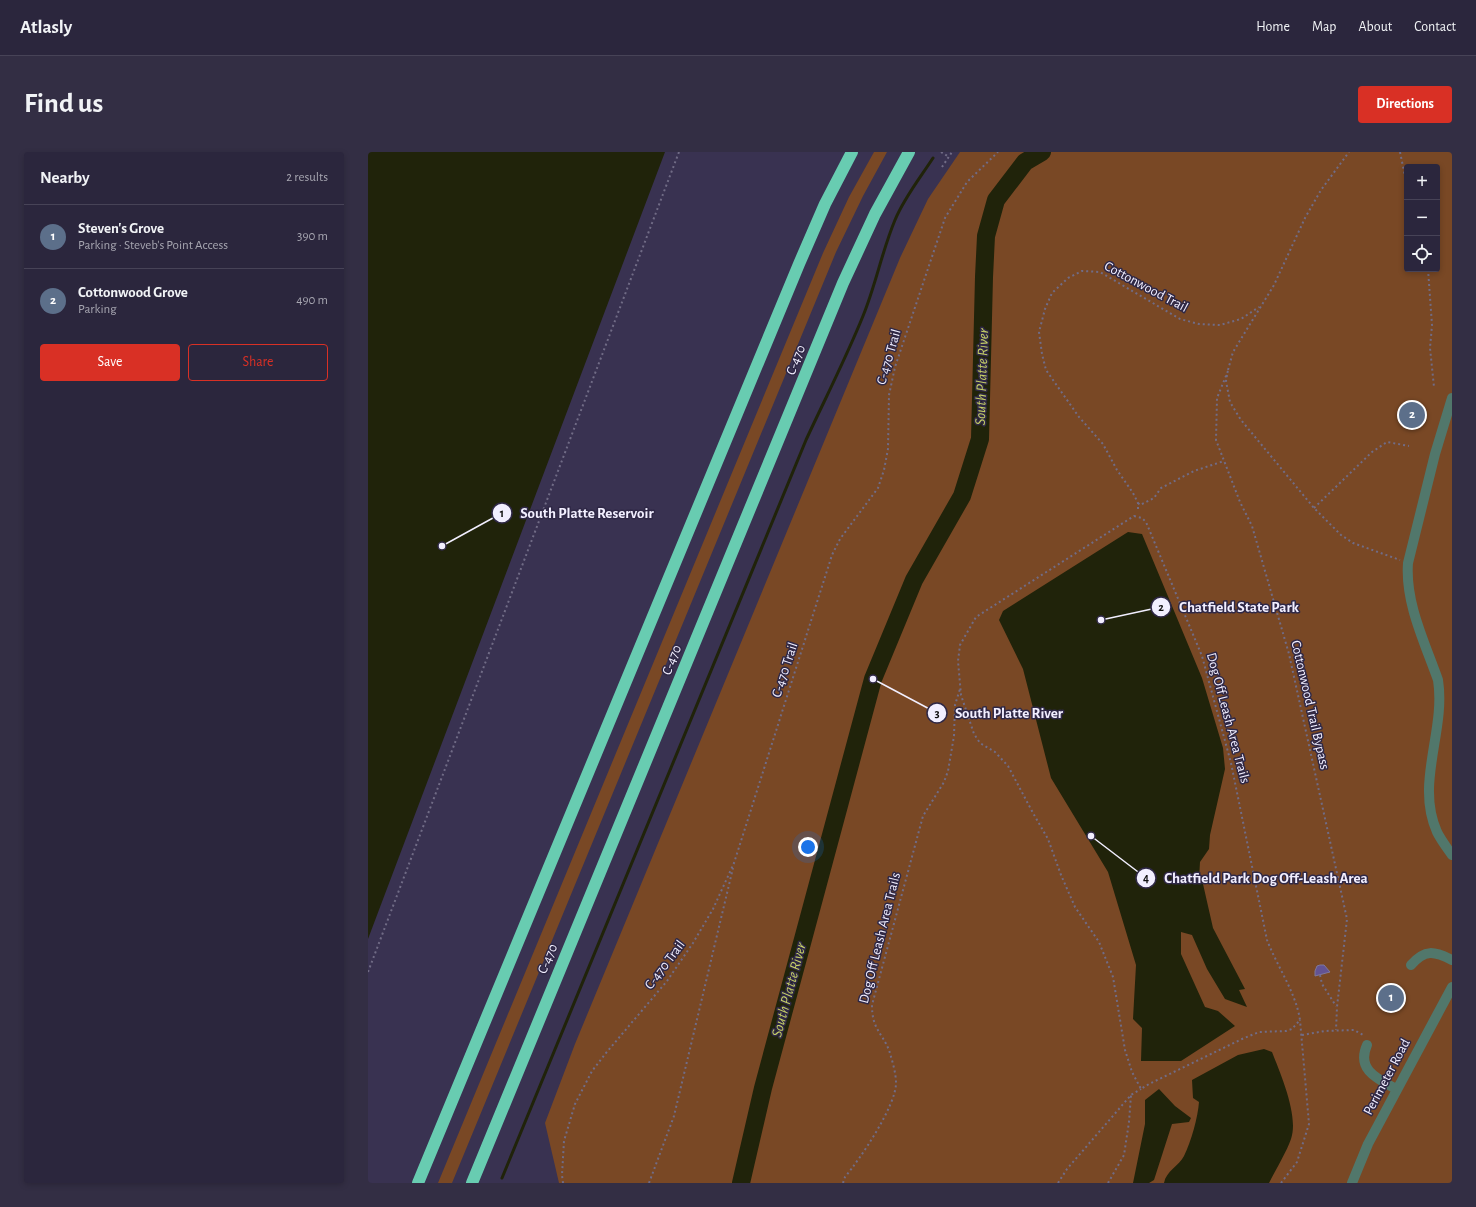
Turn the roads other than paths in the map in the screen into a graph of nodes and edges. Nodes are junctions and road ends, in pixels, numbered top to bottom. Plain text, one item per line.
1 (852, 152) edge
2 (909, 152) edge
3 (1452, 398) edge
4 (1452, 855) edge
5 (1452, 960) edge
6 (1411, 965) dead end
7 (1452, 986) edge
8 (1368, 1042) road end
9 (1396, 1089) junction
10 (418, 1183) edge
11 (472, 1183) edge
12 (1352, 1183) edge

1 - 10 highway
2 - 11 highway, C-470
3 - 4 street
5 - 6 street
7 - 9 street, Perimeter Road
8 - 9 street
9 - 12 street, Perimeter Road

